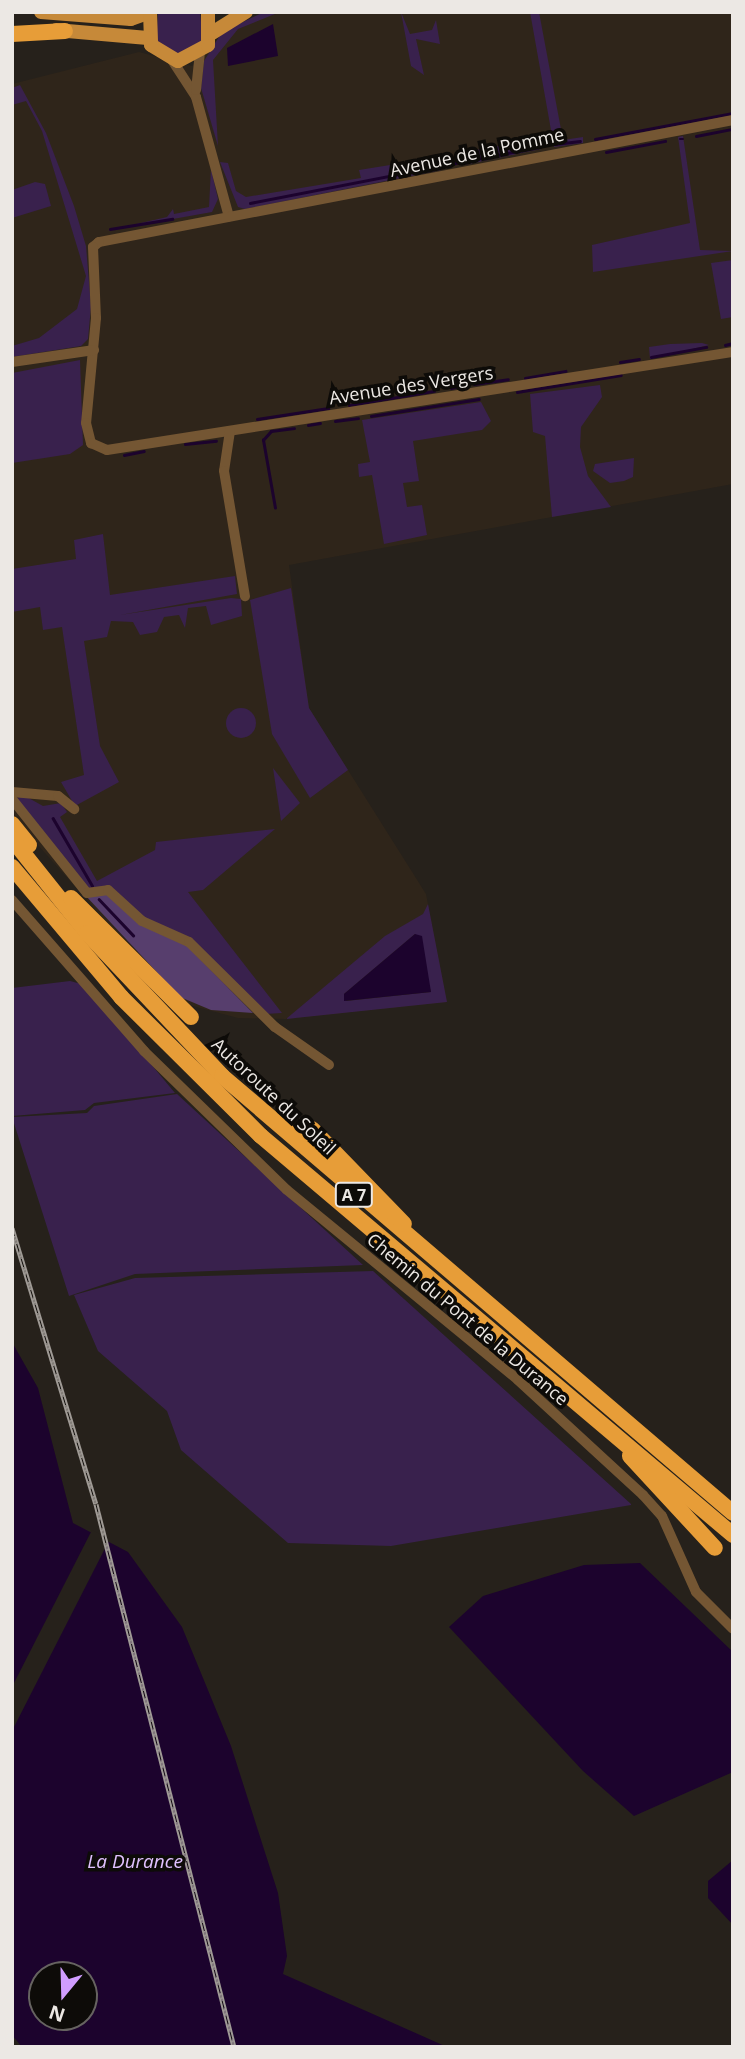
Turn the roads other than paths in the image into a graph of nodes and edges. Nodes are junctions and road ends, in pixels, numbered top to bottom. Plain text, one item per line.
1 (41, 12) edge
2 (150, 12) edge
3 (208, 12) edge
4 (246, 12) edge
5 (12, 28) edge
6 (65, 31) junction
7 (212, 33) junction
8 (12, 34) edge
9 (148, 38) junction
10 (200, 54) junction
11 (172, 60) junction
12 (196, 97) junction
13 (733, 120) edge
14 (229, 217) junction
15 (94, 350) junction
16 (733, 352) edge
17 (12, 362) edge
18 (230, 431) junction
19 (245, 596) dead end
20 (12, 792) edge
21 (12, 799) edge
22 (74, 809) dead end
23 (12, 824) edge
24 (12, 839) edge
25 (12, 867) edge
26 (12, 900) edge
27 (191, 1017) dead end
28 (329, 1065) dead end
29 (312, 1129) dead end
30 (482, 1302) junction
31 (601, 1422) junction
32 (733, 1513) edge
33 (733, 1535) edge
34 (715, 1548) dead end
35 (733, 1629) edge

1 - 2 main road
2 - 9 main road
3 - 7 main road
4 - 7 main road
5 - 6 main road
6 - 8 highway
6 - 9 main road
7 - 10 main road
9 - 11 main road
10 - 11 main road
10 - 12 street
11 - 12 street
12 - 14 street
13 - 14 street, Avenue de la Pomme
14 - 15 street, Avenue de la Pomme
15 - 17 street
15 - 18 street, Avenue des Vergers
16 - 18 street, Avenue des Vergers
18 - 19 street
20 - 22 street
21 - 28 street
23 - 27 highway
24 - 30 highway, Autoroute du Soleil / A 7
25 - 31 highway, Autoroute du Soleil / A 7
26 - 35 street, Chemin du Pont de la Durance
29 - 30 highway
30 - 32 highway, Autoroute du Soleil / A 7
31 - 33 highway, Autoroute du Soleil / A 7
31 - 34 highway

